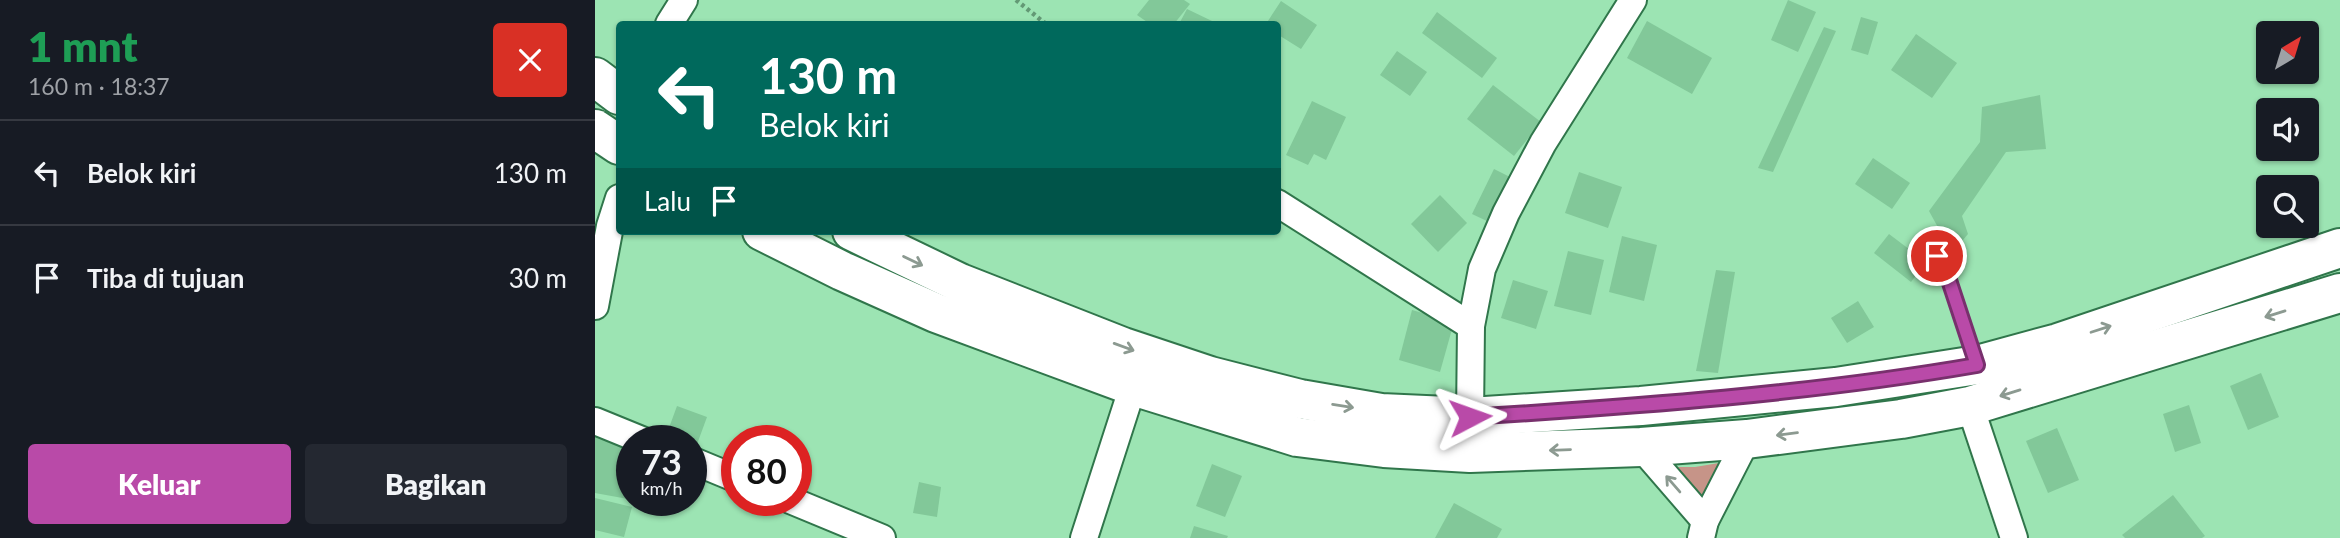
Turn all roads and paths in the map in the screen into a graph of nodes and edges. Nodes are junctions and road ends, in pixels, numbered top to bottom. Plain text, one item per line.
1 (684, 0) edge
2 (1016, 0) edge
3 (1633, 0) edge
4 (671, 21) edge
5 (1042, 21) edge
6 (595, 77) edge
7 (616, 92) edge
8 (595, 128) edge
9 (616, 143) edge
10 (1281, 206) edge
11 (616, 207) edge
12 (770, 235) edge
13 (860, 235) edge
14 (1928, 236) dead end
15 (2340, 248) edge
16 (2340, 293) edge
17 (595, 306) edge
18 (1471, 326) junction
19 (2063, 359) junction
20 (1977, 365) junction
21 (1133, 386) junction
22 (1970, 406) junction
23 (1470, 417) junction
24 (595, 421) edge
25 (616, 430) edge
26 (1747, 439) junction
27 (1641, 447) junction
28 (812, 509) edge
29 (1703, 529) edge
30 (882, 538) edge
31 (1084, 538) edge
32 (2014, 538) edge

1 - 4 street
2 - 5 path
3 - 18 street
6 - 7 highway
8 - 9 highway
10 - 18 street
11 - 17 street
12 - 21 highway
13 -> 23 highway
14 - 20 lane
19 -> 15 highway
16 -> 19 highway
18 - 23 street
19 - 20 highway
19 -> 22 highway
20 - 23 highway
27 -> 21 highway
21 - 31 street
22 -> 26 highway
22 - 32 street
24 - 25 street
26 - 27 highway
26 - 29 street
29 -> 27 street
28 - 30 street

